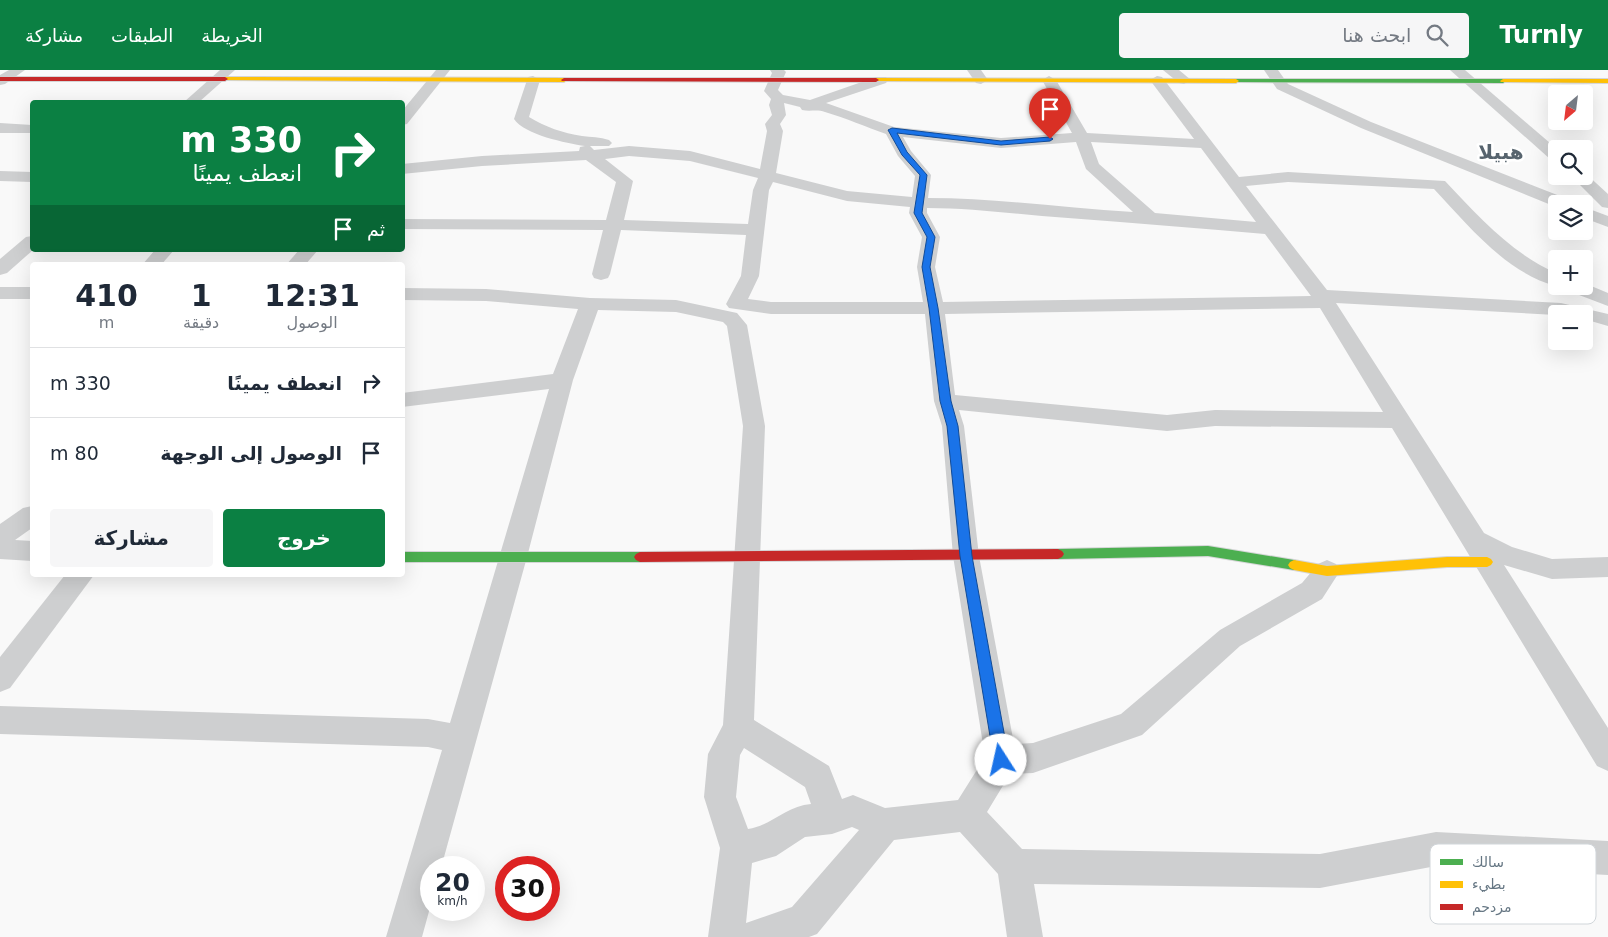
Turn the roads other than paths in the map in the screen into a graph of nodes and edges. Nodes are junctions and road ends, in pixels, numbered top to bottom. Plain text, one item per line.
1 (18, 70) edge
2 (1458, 70) edge
3 (223, 75) edge
4 (440, 75) edge
5 (664, 75) edge
6 (776, 75) edge
7 (977, 75) edge
8 (1163, 75) edge
9 (1276, 75) edge
10 (1, 80) edge
11 (534, 80) junction
12 (881, 80) junction
13 (1049, 80) junction
14 (1184, 80) joint
15 (1472, 81) junction
16 (1608, 81) edge
17 (193, 100) edge
18 (812, 105) junction
19 (778, 107) junction
20 (405, 118) edge
21 (0, 128) edge
22 (30, 129) edge
23 (1377, 129) junction
24 (892, 130) junction
25 (1082, 137) junction
26 (1206, 144) junction
27 (585, 149) junction
28 (1548, 149) edge
29 (405, 170) edge
30 (0, 176) edge
31 (767, 176) junction
32 (30, 177) edge
33 (1234, 182) junction
34 (1439, 184) junction
35 (1589, 185) edge
36 (1548, 198) edge
37 (919, 203) junction
38 (1608, 203) edge
39 (1593, 216) edge
40 (1150, 218) junction
41 (1608, 222) edge
42 (405, 224) edge
43 (615, 225) junction
44 (756, 230) junction
45 (1270, 230) junction
46 (30, 243) edge
47 (163, 252) edge
48 (307, 252) edge
49 (154, 262) edge
50 (299, 262) edge
51 (0, 269) edge
52 (601, 274) dead end
53 (1548, 276) edge
54 (0, 293) edge
55 (30, 293) edge
56 (405, 294) edge
57 (1593, 294) edge
58 (1323, 299) junction
59 (1608, 300) edge
60 (590, 304) junction
61 (934, 308) junction
62 (1548, 308) edge
63 (1608, 309) edge
64 (1593, 313) edge
65 (1593, 315) edge
66 (1608, 320) edge
67 (562, 380) junction
68 (405, 400) edge
69 (946, 401) junction
70 (1399, 420) junction
71 (30, 516) edge
72 (0, 537) edge
73 (1474, 540) junction
74 (0, 549) edge
75 (30, 551) edge
76 (966, 556) junction
77 (405, 557) edge
78 (514, 557) junction
79 (748, 557) junction
80 (1487, 562) junction
81 (1608, 567) edge
82 (1327, 571) junction
83 (79, 577) edge
84 (0, 679) edge
85 (0, 720) edge
86 (738, 727) junction
87 (461, 740) junction
88 (1608, 756) edge
89 (1001, 760) junction
90 (967, 815) junction
91 (832, 818) junction
92 (885, 825) junction
93 (737, 848) junction
94 (1430, 850) edge
95 (1014, 866) junction
96 (804, 929) edge
97 (404, 937) edge
98 (726, 937) edge
99 (756, 937) edge
100 (1026, 937) edge

1 - 10 street
2 - 15 street
3 - 4 main road
3 - 10 main road
3 - 17 street
4 - 11 main road
4 - 20 street
5 - 6 main road
5 - 11 main road
6 - 12 main road
6 - 19 street
7 - 12 main road
7 - 13 main road
8 - 13 main road
8 - 14 street
8 - 26 street
9 - 14 main road
9 - 15 main road
9 - 23 street
11 - 27 street
12 - 18 street
13 - 25 street
15 - 16 main road
15 - 28 street
18 - 19 street
18 - 24 street
19 - 31 street
21 - 22 street
23 - 34 street
23 - 36 street
24 - 25 street
24 - 37 street
25 - 26 street
25 - 40 street
26 - 33 street
27 - 29 street
27 - 31 street
27 - 43 street
30 - 32 street
31 - 37 street
31 - 44 street
33 - 34 street
33 - 45 street
34 - 53 street
35 - 38 street
37 - 40 street
37 - 61 street
39 - 41 street
40 - 45 street
42 - 43 street
43 - 44 street
43 - 52 street
44 - 61 street
45 - 58 street
46 - 51 street
47 - 49 street
48 - 50 street
54 - 55 street
56 - 60 street
57 - 59 street
58 - 61 street
58 - 62 street
58 - 70 street
60 - 67 street
60 - 79 street
61 - 69 street
63 - 64 street
65 - 66 street
67 - 68 street
67 - 78 street
69 - 70 street
69 - 76 street
70 - 73 street
71 - 72 street
73 - 80 street
73 - 81 street
74 - 75 street
76 - 79 main road
76 - 82 main road
76 - 89 street
77 - 78 main road
78 - 79 main road
78 - 87 street
79 - 86 street
80 - 82 main road
80 - 88 street
82 - 89 street
83 - 84 street
85 - 87 street
86 - 91 street
86 - 93 street
87 - 97 street
89 - 90 street
90 - 92 street
90 - 95 street
91 - 92 street
91 - 93 street
92 - 96 street
93 - 98 street
94 - 95 street
95 - 100 street
96 - 99 street

